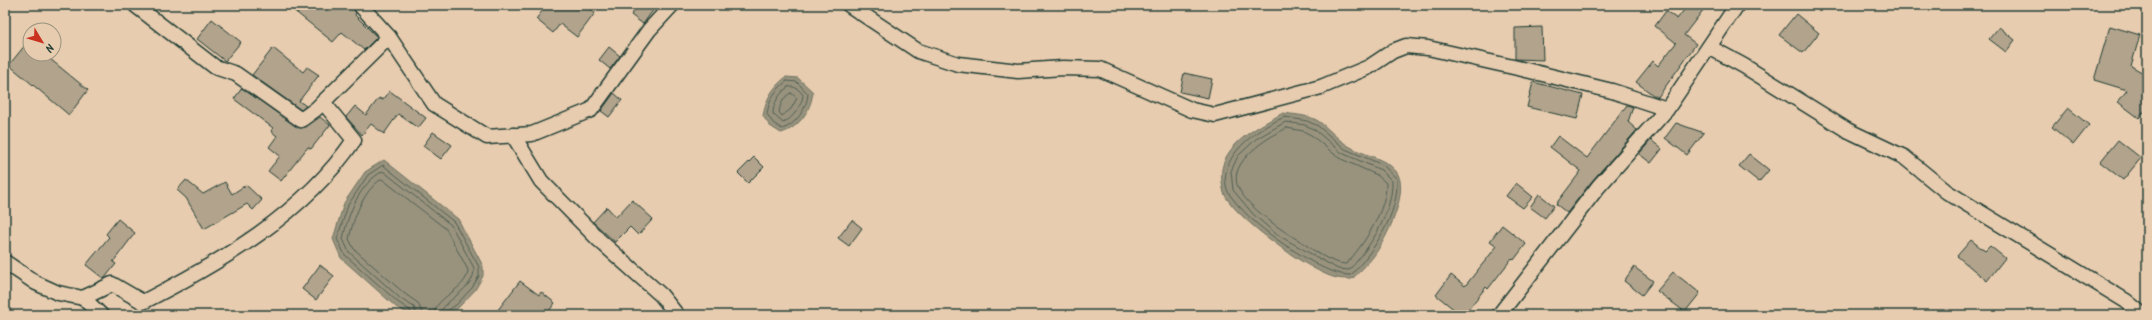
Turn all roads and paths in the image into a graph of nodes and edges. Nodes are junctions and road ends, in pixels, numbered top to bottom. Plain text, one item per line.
1 (135, 5) edge
2 (360, 5) edge
3 (849, 5) edge
4 (1737, 5) edge
5 (664, 7) edge
6 (389, 37) junction
7 (1709, 47) junction
8 (323, 102) junction
9 (1667, 109) junction
10 (513, 135) junction
11 (5, 262) edge
12 (83, 298) junction
13 (101, 315) edge
14 (677, 315) edge
15 (1499, 315) edge
16 (2143, 315) edge

1 - 8 street
2 - 6 street
3 - 9 street
4 - 7 street
5 - 10 street
6 - 8 street
6 - 10 street
7 - 9 street
7 - 16 street
8 - 12 street
9 - 15 street
10 - 14 street
11 - 12 street
12 - 13 street

